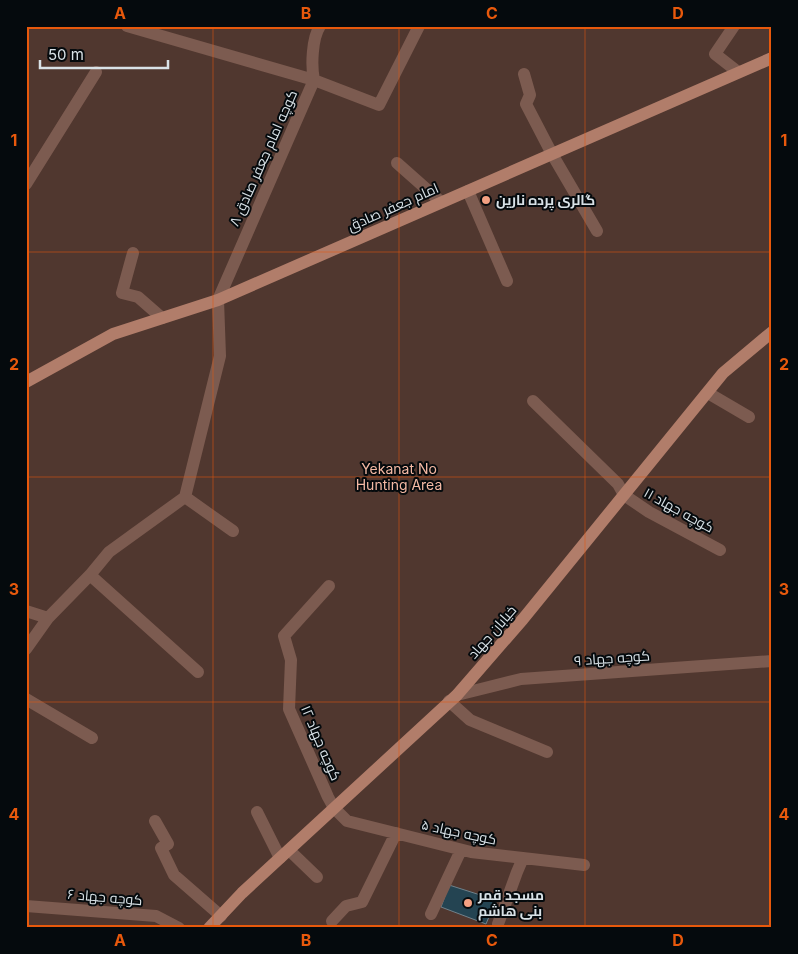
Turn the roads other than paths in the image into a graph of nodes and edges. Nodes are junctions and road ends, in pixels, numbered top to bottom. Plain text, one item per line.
1 (127, 26) edge
2 (320, 26) edge
3 (419, 26) edge
4 (734, 26) edge
5 (772, 58) edge
6 (96, 72) dead end
7 (738, 72) junction
8 (524, 74) dead end
9 (314, 80) junction
10 (552, 154) junction
11 (397, 163) dead end
12 (26, 184) edge
13 (468, 191) junction
14 (441, 202) junction
15 (597, 231) dead end
16 (133, 253) dead end
17 (507, 281) dead end
18 (218, 300) junction
19 (162, 318) junction
20 (772, 332) edge
21 (26, 382) edge
22 (708, 393) junction
23 (533, 401) dead end
24 (749, 417) dead end
25 (624, 495) junction
26 (185, 497) junction
27 (233, 531) dead end
28 (720, 550) dead end
29 (90, 575) junction
30 (329, 586) dead end
31 (26, 611) edge
32 (48, 618) junction
33 (26, 649) edge
34 (772, 661) edge
35 (198, 672) dead end
36 (453, 698) junction
37 (26, 699) edge
38 (92, 738) dead end
39 (547, 752) dead end
40 (334, 808) junction
41 (257, 812) dead end
42 (155, 821) dead end
43 (396, 833) junction
44 (461, 850) junction
45 (284, 854) junction
46 (523, 858) junction
47 (584, 865) dead end
48 (317, 877) dead end
49 (26, 906) edge
50 (431, 914) dead end
51 (221, 916) junction
52 (332, 921) dead end
53 (498, 924) dead end
54 (180, 928) edge
55 (210, 928) edge

1 - 9 street
2 - 9 street, کوچه امام جعفر صادق ۸
3 - 9 street
4 - 7 street
5 - 7 main road, امام جعفر صادق
6 - 12 street
7 - 10 main road, امام جعفر صادق
8 - 10 street
9 - 18 street, کوچه امام جعفر صادق ۸
10 - 13 main road, امام جعفر صادق
10 - 15 street
11 - 14 street
13 - 14 main road, امام جعفر صادق
13 - 17 street
14 - 18 main road, امام جعفر صادق
16 - 19 street
18 - 19 main road, امام جعفر صادق
18 - 26 street
19 - 21 main road, امام جعفر صادق
20 - 22 main road, خیابان جهاد
22 - 24 street
22 - 25 main road, خیابان جهاد
23 - 25 street, کوچه جهاد ۱۱
25 - 28 street, کوچه جهاد ۱۱
25 - 36 main road, خیابان جهاد
26 - 27 street
26 - 29 street
29 - 32 street
29 - 35 street
30 - 40 street, کوچه جهاد ۱۲
31 - 32 street
32 - 33 street
34 - 36 street, کوچه جهاد ۹
36 - 39 street
36 - 40 main road, خیابان جهاد
37 - 38 street
40 - 43 street, کوچه جهاد ۵
40 - 45 main road, خیابان جهاد
41 - 45 street
42 - 51 street
43 - 44 street, کوچه جهاد ۵
43 - 52 street
44 - 46 street, کوچه جهاد ۵
44 - 50 street
45 - 48 street
45 - 51 main road, خیابان جهاد
46 - 47 street, کوچه جهاد ۵
46 - 53 street
49 - 54 street, کوچه جهاد ۶
51 - 55 main road, خیابان جهاد

